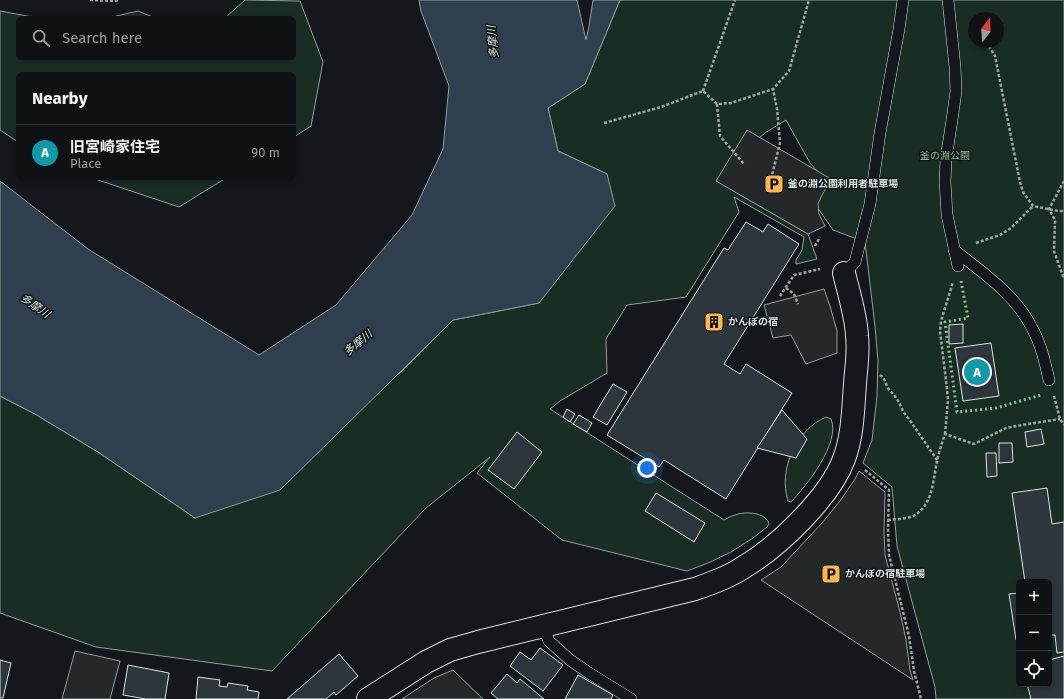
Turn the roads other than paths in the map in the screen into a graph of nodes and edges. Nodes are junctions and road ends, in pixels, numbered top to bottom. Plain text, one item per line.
1 (903, 0) edge
2 (948, 0) edge
3 (954, 250) junction
4 (958, 266) road end
5 (844, 273) joint
6 (1049, 380) road end
7 (543, 627) junction
8 (368, 699) edge
9 (631, 699) edge

1 - 5 lane
2 - 3 lane
3 - 4 lane
3 - 6 lane
5 - 7 street
7 - 8 street
7 - 9 lane

